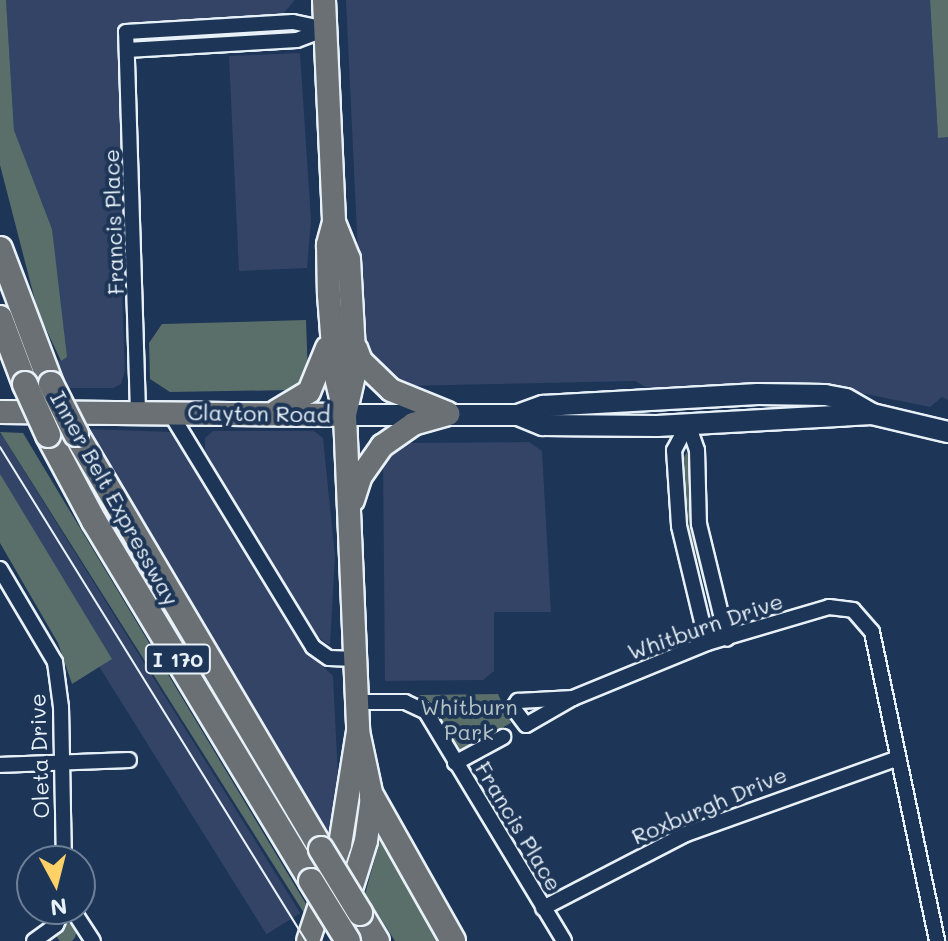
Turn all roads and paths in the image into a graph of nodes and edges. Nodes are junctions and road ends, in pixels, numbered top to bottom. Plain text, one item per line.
1 (324, 0) edge
2 (326, 29) junction
3 (127, 50) junction
4 (334, 222) junction
5 (0, 249) edge
6 (0, 318) edge
7 (332, 332) junction
8 (353, 341) junction
9 (0, 349) edge
10 (25, 384) junction
11 (138, 411) junction
12 (169, 411) junction
13 (0, 412) edge
14 (273, 413) junction
15 (449, 414) junction
16 (872, 414) junction
17 (345, 415) junction
18 (518, 415) junction
19 (688, 424) junction
20 (948, 432) edge
21 (349, 512) junction
22 (0, 569) edge
23 (7, 592) edge
24 (727, 639) junction
25 (707, 643) junction
26 (356, 659) junction
27 (573, 698) junction
28 (358, 702) junction
29 (358, 731) junction
30 (503, 737) dead end
31 (898, 758) junction
32 (129, 760) dead end
33 (455, 763) junction
34 (62, 764) junction
35 (0, 765) edge
36 (372, 797) junction
37 (64, 845) edge
38 (543, 908) junction
39 (56, 925) edge
40 (34, 941) edge
41 (308, 941) edge
42 (335, 941) edge
43 (348, 941) edge
44 (377, 941) edge
45 (453, 941) edge
46 (564, 941) edge
47 (937, 941) edge

1 - 2 main road
2 - 3 street
2 - 3 street, Francis Place
2 - 4 main road
3 - 11 street, Francis Place
4 - 7 main road
4 - 8 main road
5 - 44 highway, Inner Belt Expressway / I 170, bridge
6 - 10 highway, Inner Belt Expressway / I 170
7 - 14 main road
7 - 17 main road
8 - 15 main road
8 - 17 main road
9 - 10 highway
10 - 43 highway, Inner Belt Expressway / I 170, bridge
11 - 12 main road, Clayton Road
11 - 13 main road, Clayton Road
12 - 14 main road, Clayton Road
12 - 26 street
14 - 17 main road, Clayton Road
15 - 17 main road, Clayton Road
15 - 18 main road, Clayton Road
15 - 21 main road
16 - 18 main road, Clayton Road
16 - 19 main road, Clayton Road
16 - 20 main road, Clayton Road
17 - 21 main road
18 - 19 main road, Clayton Road
19 - 24 street
19 - 25 street
21 - 26 main road
22 - 23 street, Oleta Drive
23 - 34 street, Oleta Drive
24 - 25 street, Whitburn Drive
24 - 31 street, Whitburn Drive
25 - 27 street, Whitburn Drive
26 - 28 main road
27 - 27 street, Whitburn Drive
28 - 29 main road
28 - 33 street, Francis Place
29 - 36 main road
29 - 41 main road
30 - 33 street
31 - 38 street, Roxburgh Drive
31 - 47 street
32 - 34 street
33 - 38 street, Francis Place
34 - 35 street
34 - 37 street, Oleta Drive
36 - 42 main road
36 - 45 highway
38 - 46 street, Francis Place
39 - 40 street

